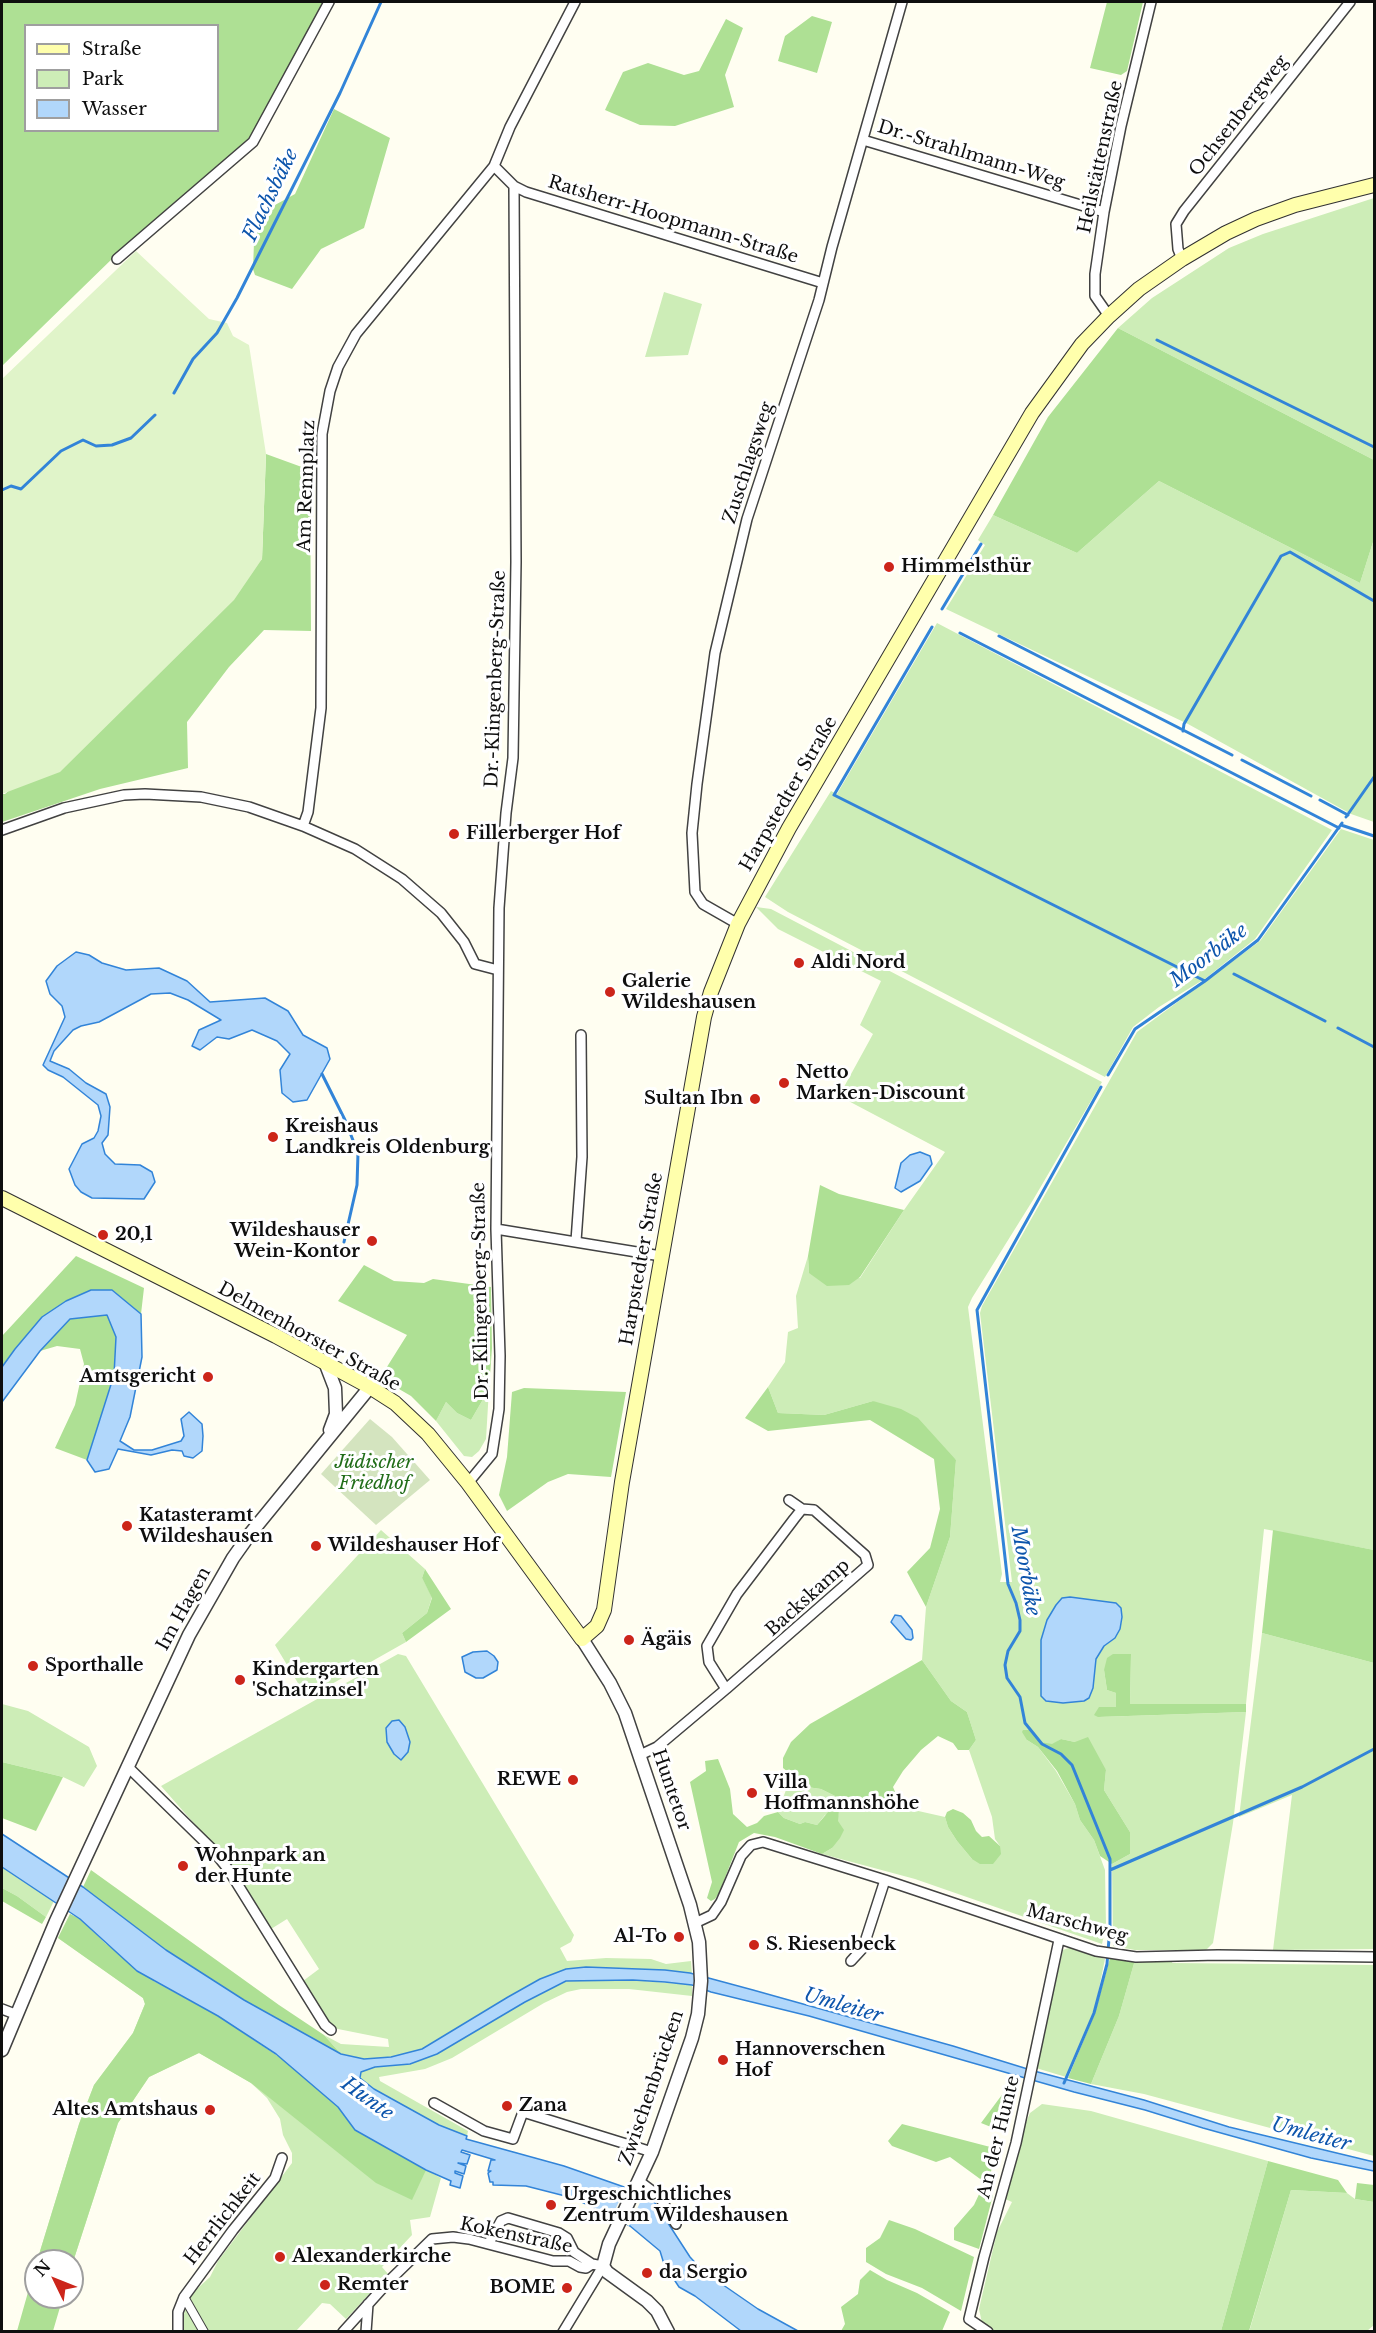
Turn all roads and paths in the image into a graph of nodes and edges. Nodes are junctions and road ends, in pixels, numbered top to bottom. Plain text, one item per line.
1 (329, 2) edge
2 (575, 2) edge
3 (902, 2) edge
4 (1151, 2) edge
5 (1350, 2) edge
6 (863, 140) junction
7 (494, 166) junction
8 (1374, 185) edge
9 (514, 186) junction
10 (1104, 212) junction
11 (117, 259) dead end
12 (1182, 259) junction
13 (823, 283) junction
14 (1109, 316) junction
15 (303, 826) junction
16 (2, 830) edge
17 (738, 924) junction
18 (498, 970) junction
19 (581, 1035) dead end
20 (2, 1198) edge
21 (496, 1229) junction
22 (576, 1241) junction
23 (661, 1256) junction
24 (325, 1362) junction
25 (370, 1387) junction
26 (324, 1442) junction
27 (468, 1483) junction
28 (789, 1500) dead end
29 (802, 1509) junction
30 (582, 1639) junction
31 (726, 1689) junction
32 (640, 1755) junction
33 (127, 1766) junction
34 (885, 1880) junction
35 (695, 1923) junction
36 (1059, 1940) junction
37 (1374, 1957) edge
38 (851, 1961) dead end
39 (701, 1963) joint
40 (2, 2009) edge
41 (15, 2014) junction
42 (331, 2030) dead end
43 (2, 2050) edge
44 (434, 2103) dead end
45 (652, 2152) junction
46 (282, 2158) dead end
47 (637, 2186) junction
48 (676, 2224) dead end
49 (489, 2243) junction
50 (597, 2265) junction
51 (184, 2297) junction
52 (368, 2304) junction
53 (178, 2331) edge
54 (204, 2331) edge
55 (343, 2331) edge
56 (366, 2331) edge
57 (562, 2331) edge
58 (668, 2331) edge
59 (988, 2331) edge

1 - 11 street
2 - 7 street
3 - 6 street, Zuschlagsweg
4 - 10 street, Heilstättenstraße
5 - 12 street, Ochsenbergweg
6 - 10 street, Dr.-Strahlmann-Weg
6 - 13 street, Zuschlagsweg
7 - 9 street
7 - 15 street, Am Rennplatz
8 - 12 main road, Harpstedter Straße
9 - 13 street, Ratsherr-Hoopmann-Straße
9 - 18 street, Dr.-Klingenberg-Straße
10 - 14 street, Heilstättenstraße
12 - 14 main road, Harpstedter Straße
13 - 17 street, Zuschlagsweg
14 - 17 main road, Harpstedter Straße
15 - 16 street
15 - 18 street
17 - 23 main road, Harpstedter Straße
18 - 21 street, Dr.-Klingenberg-Straße
19 - 22 street
20 - 24 main road, Delmenhorster Straße
21 - 22 street
21 - 27 street, Dr.-Klingenberg-Straße
22 - 23 street
23 - 30 main road, Harpstedter Straße
24 - 25 main road, Delmenhorster Straße
24 - 26 street, Im Hagen
25 - 26 street, Im Hagen
25 - 27 main road, Delmenhorster Straße
26 - 33 street, Im Hagen
27 - 30 main road, Delmenhorster Straße
28 - 29 street, Backskamp
29 - 31 street
29 - 31 street, Backskamp
30 - 32 street, Huntetor
31 - 32 street, Backskamp
32 - 35 street, Huntetor
33 - 41 street, Im Hagen
33 - 42 street
34 - 35 street, Marschweg
34 - 36 street, Marschweg
34 - 38 street
35 - 39 street, Huntetor
36 - 37 street, Marschweg
36 - 59 street, An der Hunte
39 - 45 street, Zwischenbrücken
40 - 41 street
41 - 43 street, Im Hagen
44 - 45 street
45 - 47 street, Zwischenbrücken
46 - 51 street, Herrlichkeit
47 - 48 street
47 - 50 street, Zwischenbrücken
49 - 50 street, Kokenstraße
49 - 50 street
49 - 52 street, Kokenstraße
50 - 57 street
50 - 58 street
51 - 53 street, Herrlichkeit
51 - 54 street
52 - 55 street
52 - 56 street

